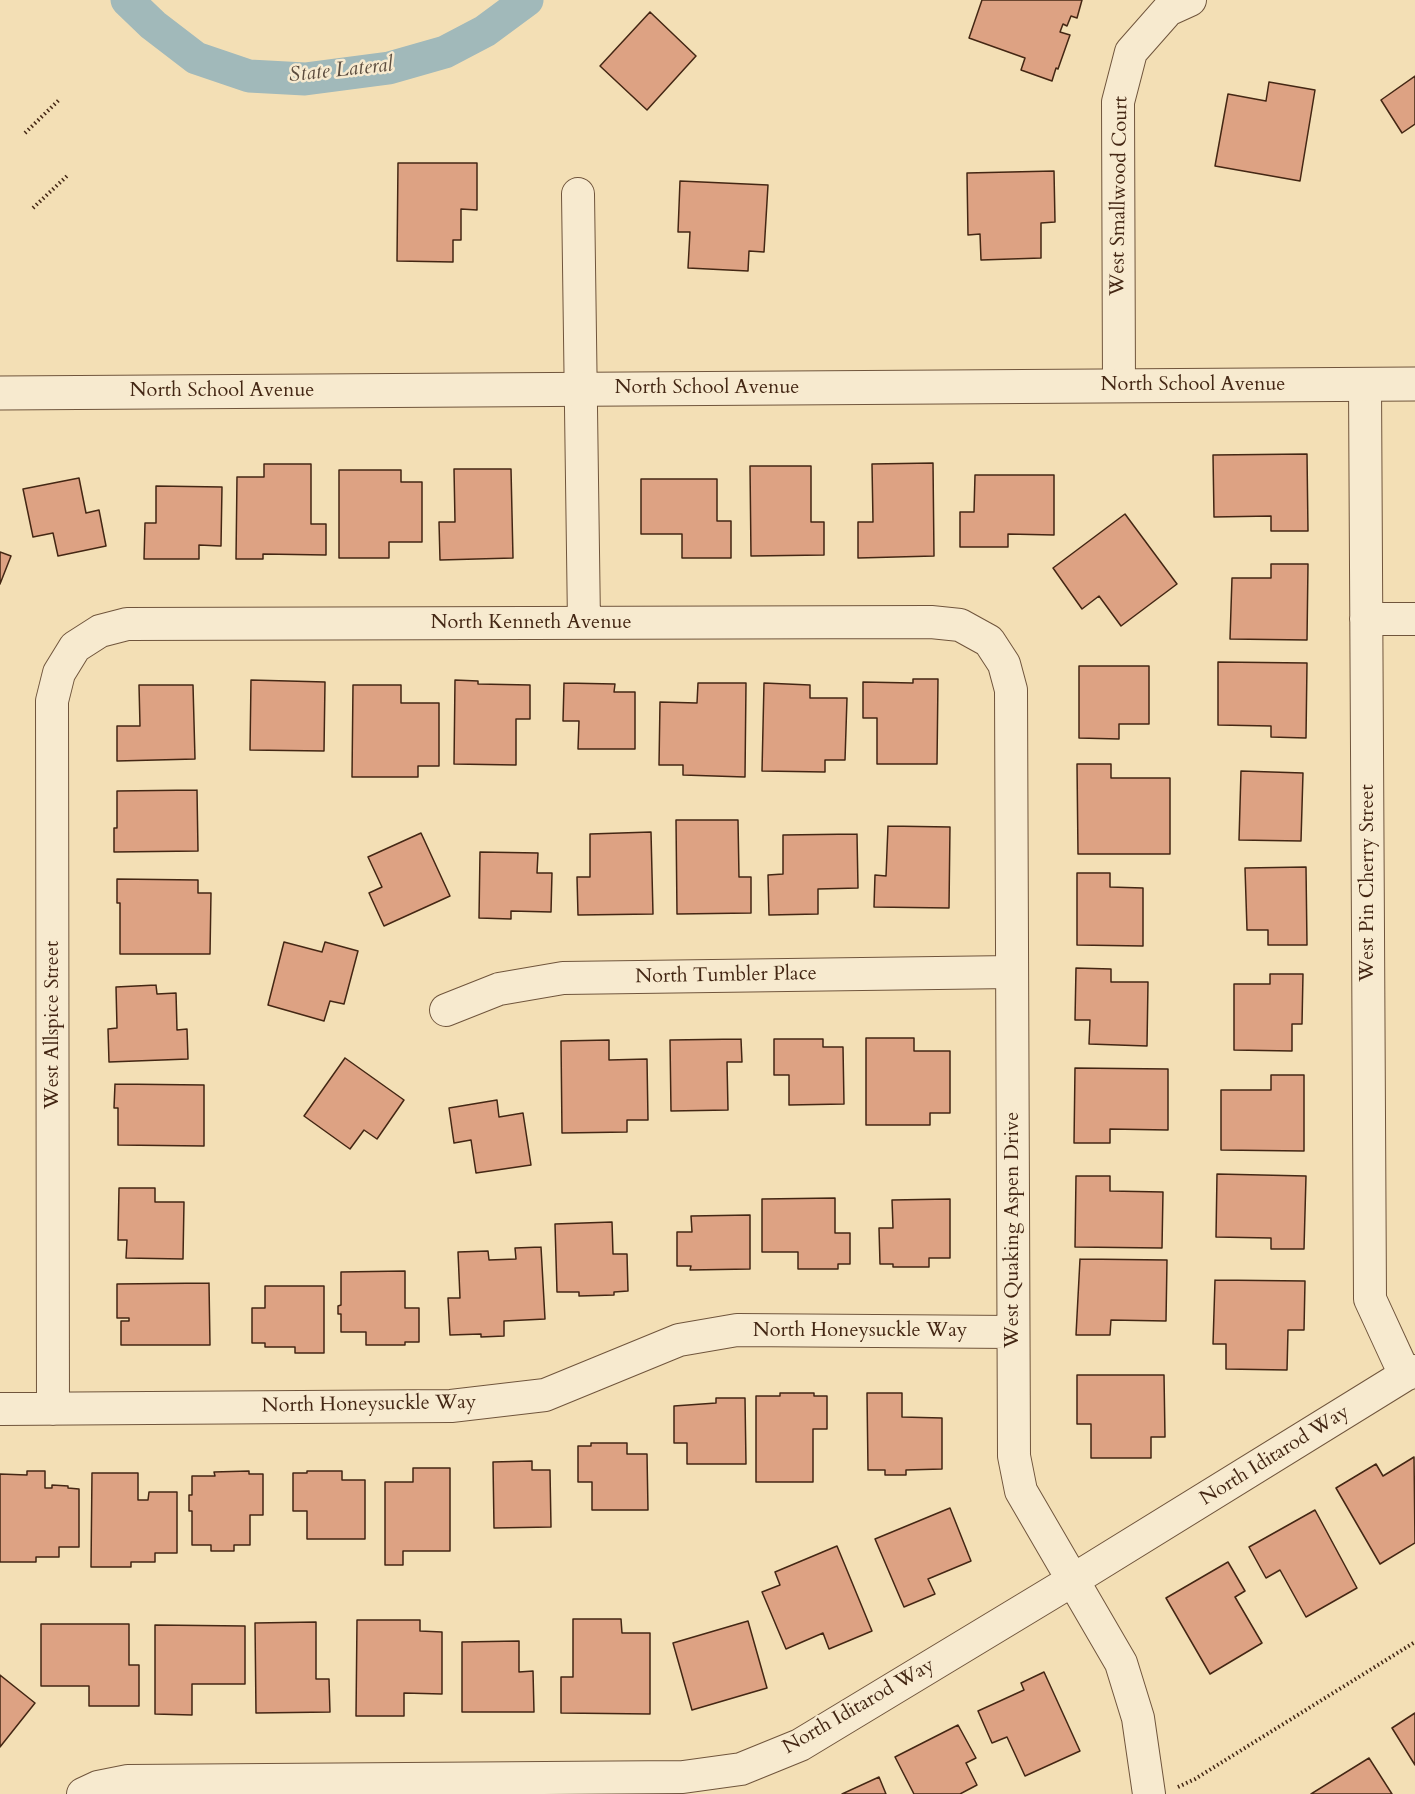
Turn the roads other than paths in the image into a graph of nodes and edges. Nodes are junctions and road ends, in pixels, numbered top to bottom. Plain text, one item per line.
1 (1190, 0) edge
2 (578, 194) dead end
3 (1365, 384) junction
4 (1415, 384) edge
5 (1119, 386) junction
6 (581, 389) junction
7 (0, 393) edge
8 (1366, 619) junction
9 (1415, 619) edge
10 (584, 623) junction
11 (989, 641) joint
12 (75, 646) joint
13 (1012, 972) junction
14 (446, 1010) dead end
15 (1013, 1332) junction
16 (1410, 1373) edge
17 (53, 1408) junction
18 (0, 1409) edge
19 (1073, 1580) junction
20 (1160, 1791) edge
21 (83, 1794) edge

1 - 5 street, West Smallwood Court
2 - 6 street
3 - 4 street, North School Avenue
3 - 5 street, North School Avenue
3 - 8 street, West Pin Cherry Street
5 - 6 street, North School Avenue
6 - 7 street, North School Avenue
6 - 10 street
8 - 9 street
8 - 16 street, West Pin Cherry Street
10 - 11 street, North Kenneth Avenue
10 - 12 street, North Kenneth Avenue
11 - 13 street, West Quaking Aspen Drive
12 - 17 street, West Allspice Street
13 - 14 street, North Tumbler Place
13 - 15 street, West Quaking Aspen Drive
15 - 17 street, North Honeysuckle Way
15 - 19 street, West Quaking Aspen Drive
16 - 19 street, North Iditarod Way
17 - 18 street, North Honeysuckle Way
19 - 20 street, West Quaking Aspen Drive
19 - 21 street, North Iditarod Way

